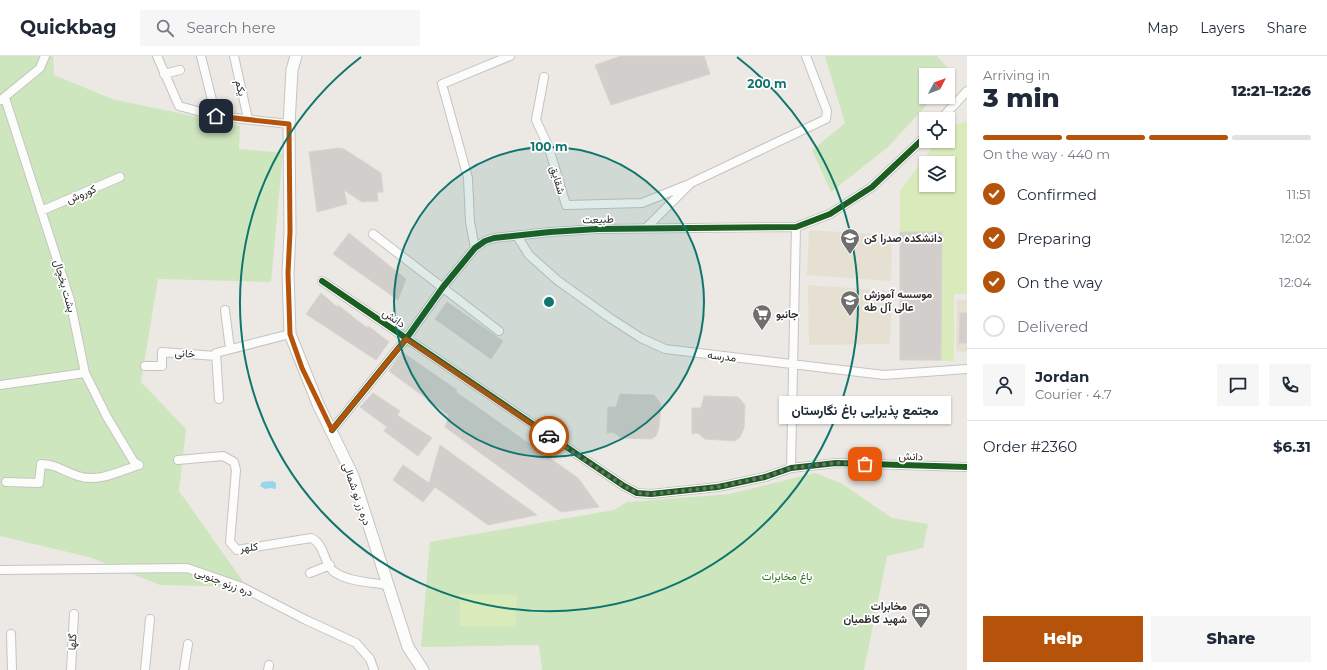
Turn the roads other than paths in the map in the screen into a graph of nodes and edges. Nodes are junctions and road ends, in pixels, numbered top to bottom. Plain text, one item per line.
1 (45, 56) edge
2 (157, 56) edge
3 (201, 56) edge
4 (234, 56) edge
5 (296, 56) edge
6 (510, 56) edge
7 (806, 56) edge
8 (493, 59) edge
9 (180, 70) dead end
10 (164, 74) junction
11 (544, 77) dead end
12 (967, 91) edge
13 (2, 99) edge
14 (948, 112) edge
15 (216, 116) junction
16 (248, 119) junction
17 (289, 124) junction
18 (919, 143) edge
19 (120, 177) dead end
20 (691, 183) junction
21 (41, 211) junction
22 (796, 227) junction
23 (646, 228) junction
24 (373, 234) dead end
25 (517, 236) junction
26 (475, 248) junction
27 (322, 281) dead end
28 (443, 287) junction
29 (225, 310) dead end
30 (499, 331) dead end
31 (290, 334) junction
32 (406, 339) junction
33 (230, 349) junction
34 (216, 356) junction
35 (793, 365) junction
36 (145, 366) dead end
37 (967, 370) edge
38 (85, 373) junction
39 (0, 386) edge
40 (219, 399) dead end
41 (332, 430) junction
42 (178, 460) dead end
43 (791, 468) junction
44 (967, 468) edge
45 (6, 482) dead end
46 (330, 565) junction
47 (0, 570) edge
48 (310, 573) dead end
49 (387, 585) junction
50 (74, 614) dead end
51 (150, 619) dead end
52 (11, 634) dead end
53 (188, 644) dead end
54 (12, 670) edge
55 (71, 670) edge
56 (145, 670) edge
57 (184, 670) edge
58 (374, 670) edge
59 (423, 670) edge

1 - 13 street
2 - 10 street
3 - 15 street
4 - 16 street, یکم
5 - 17 street, دره زر نو شمالی
6 - 8 street
7 - 20 street, شقایق
8 - 26 street
9 - 10 street
10 - 15 street
11 - 20 street, شقایق
12 - 14 street
13 - 21 street, پشت یخچال
15 - 16 street
16 - 17 street
17 - 31 street, دره زر نو شمالی
18 - 22 street, طبیعت
19 - 21 street, کوروش
20 - 23 street, شقایق
21 - 38 street, پشت یخچال
22 - 23 street, طبیعت
22 - 35 street
23 - 25 street, طبیعت
24 - 28 street
25 - 26 street, طبیعت
25 - 35 street, مدرسه
26 - 28 street, طبیعت
27 - 32 street, دانش
28 - 30 street
28 - 32 street, طبیعت
29 - 33 street
31 - 33 street
31 - 41 street, دره زر نو شمالی
32 - 41 street, طبیعت
32 - 43 street, دانش
33 - 34 street
34 - 36 street, خانی
34 - 40 street
35 - 37 street, مدرسه
35 - 43 street
38 - 39 street
38 - 45 street, پشت یخچال
41 - 49 street, دره زر نو شمالی
42 - 46 street, کلهر
43 - 44 street, دانش
46 - 48 street
46 - 49 street, کلهر
47 - 58 street, دره زرنو جنوبی
49 - 59 street, دره زر نو شمالی
50 - 55 street, گلها
51 - 56 street
52 - 54 street
53 - 57 street

